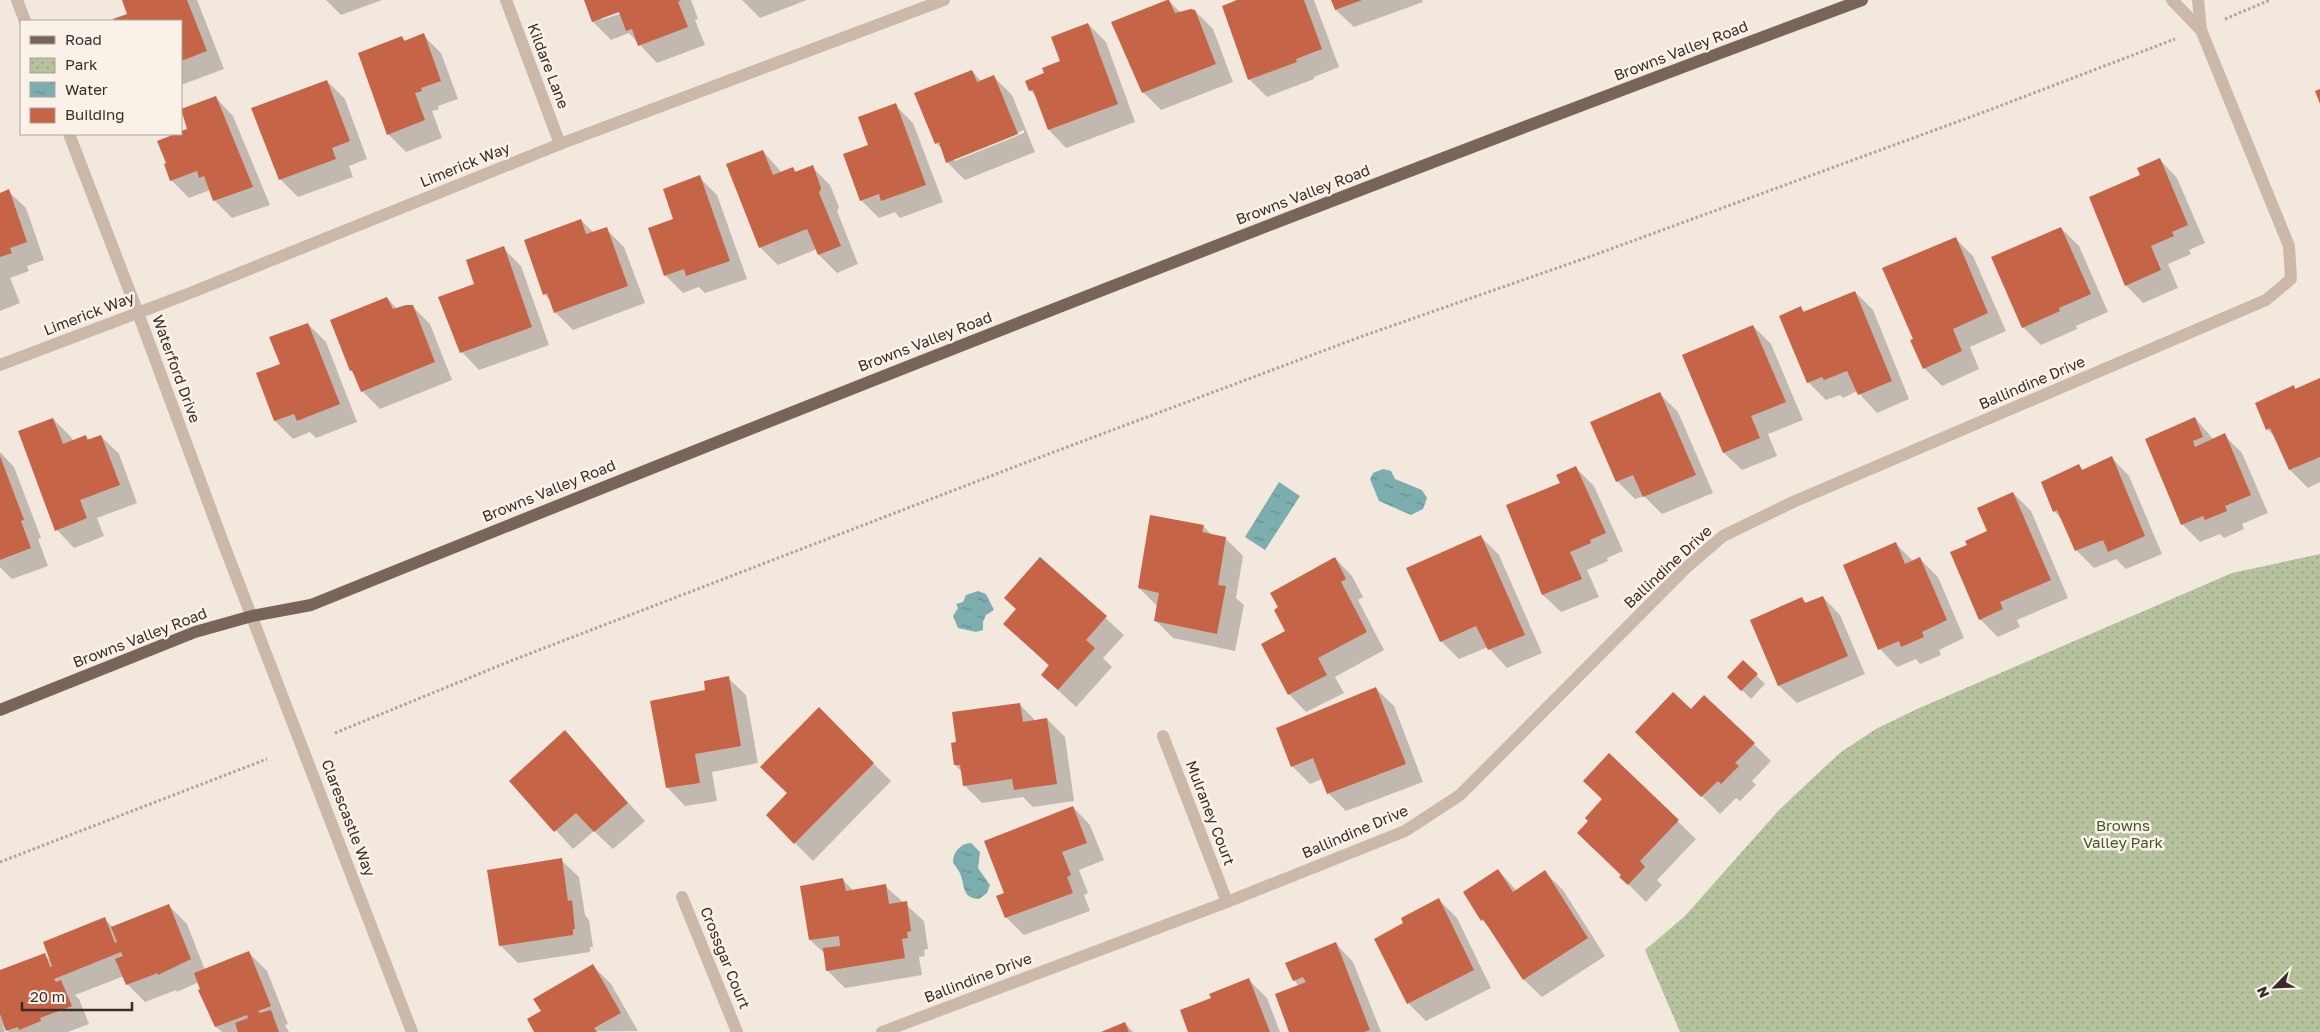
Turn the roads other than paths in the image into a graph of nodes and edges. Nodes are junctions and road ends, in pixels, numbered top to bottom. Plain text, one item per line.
1 (17, 0) edge
2 (506, 0) edge
3 (944, 0) edge
4 (1862, 0) edge
5 (2172, 0) edge
6 (2198, 0) edge
7 (25, 20) edge
8 (2201, 30) junction
9 (69, 135) edge
10 (560, 144) junction
11 (138, 313) junction
12 (0, 365) edge
13 (252, 616) junction
14 (0, 710) edge
15 (1163, 736) dead end
16 (682, 897) dead end
17 (1227, 902) junction
18 (412, 1032) edge
19 (737, 1032) edge
20 (882, 1032) edge

1 - 7 street
2 - 10 street, Kildare Lane
3 - 10 street, Limerick Way
4 - 13 main road, Browns Valley Road
5 - 8 street, Ballindine Drive
6 - 8 street
8 - 17 street, Ballindine Drive
9 - 11 street, Waterford Drive
10 - 11 street, Limerick Way
11 - 12 street, Limerick Way
11 - 13 street, Waterford Drive
13 - 14 main road, Browns Valley Road
13 - 18 street, Clarescastle Way
15 - 17 street, Mulraney Court
16 - 19 street, Crossgar Court
17 - 20 street, Ballindine Drive

